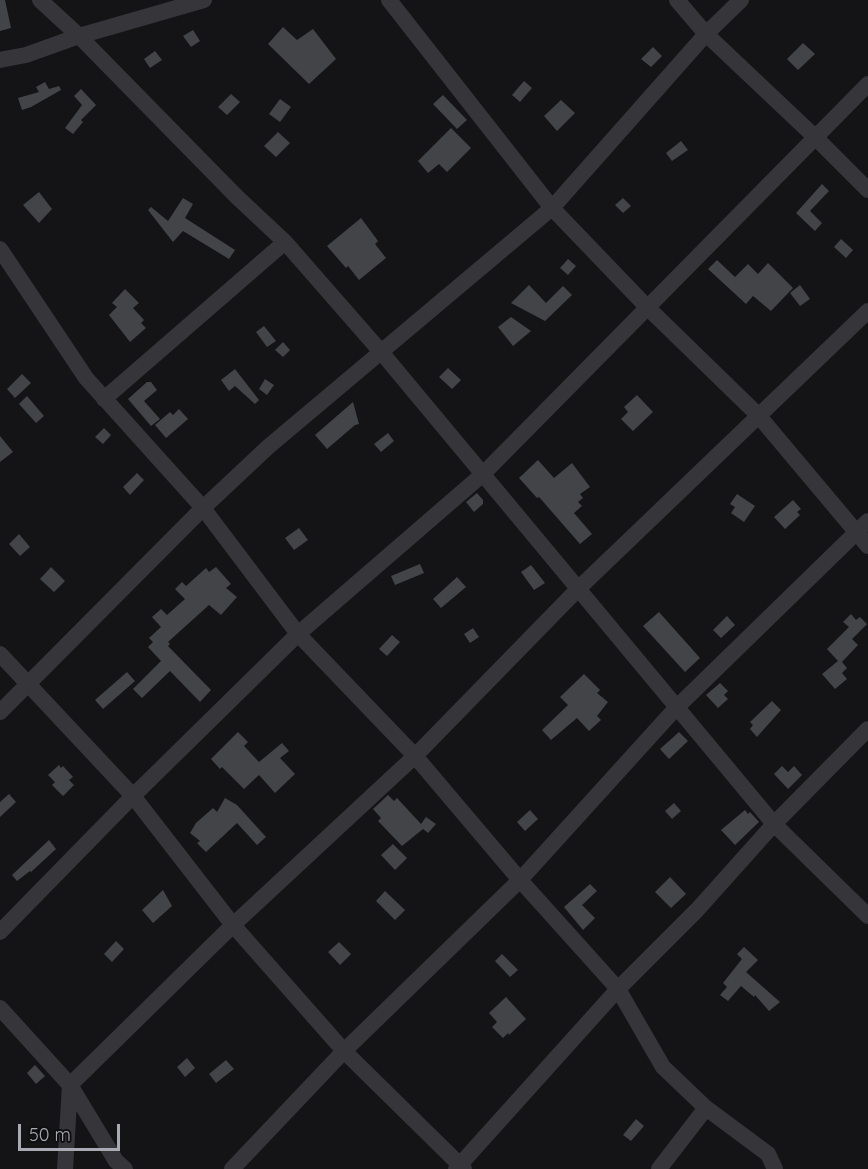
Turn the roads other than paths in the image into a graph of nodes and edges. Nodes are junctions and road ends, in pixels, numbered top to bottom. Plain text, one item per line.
1 (40, 0) edge
2 (204, 0) edge
3 (389, 0) edge
4 (677, 0) edge
5 (741, 0) edge
6 (706, 34) junction
7 (79, 36) junction
8 (0, 60) edge
9 (868, 84) edge
10 (816, 138) junction
11 (868, 190) edge
12 (552, 208) junction
13 (285, 242) junction
14 (0, 249) edge
15 (648, 308) junction
16 (868, 311) edge
17 (382, 353) junction
18 (104, 399) junction
19 (758, 415) junction
20 (483, 474) junction
21 (202, 508) junction
22 (868, 520) edge
23 (855, 533) junction
24 (868, 546) edge
25 (579, 588) junction
26 (298, 634) junction
27 (0, 654) edge
28 (28, 684) junction
29 (676, 708) junction
30 (0, 712) edge
31 (868, 729) edge
32 (416, 756) junction
33 (133, 796) junction
34 (774, 824) junction
35 (520, 880) junction
36 (868, 916) edge
37 (233, 926) junction
38 (0, 932) edge
39 (618, 989) junction
40 (0, 1008) edge
41 (344, 1051) junction
42 (70, 1085) junction
43 (706, 1108) junction
44 (460, 1167) edge
45 (65, 1169) edge
46 (125, 1169) edge
47 (232, 1169) edge
48 (659, 1169) edge
49 (776, 1169) edge

1 - 7 street
2 - 7 street
3 - 12 street
4 - 6 street
5 - 6 street
6 - 10 street
6 - 12 street
7 - 8 street
7 - 13 street
9 - 10 street
10 - 11 street
10 - 15 street
12 - 15 street
12 - 17 street
13 - 17 street
13 - 18 street
14 - 18 street
15 - 19 street
15 - 20 street
16 - 19 street
17 - 20 street
17 - 21 street
18 - 21 street
19 - 23 street
19 - 25 street
20 - 25 street
20 - 26 street
21 - 26 street
21 - 28 street
22 - 23 street
23 - 24 street
23 - 29 street
25 - 29 street
25 - 32 street
26 - 32 street
26 - 33 street
27 - 28 street
28 - 30 street
28 - 33 street
29 - 34 street
29 - 35 street
31 - 34 street
32 - 35 street
32 - 37 street
33 - 37 street
33 - 38 street
34 - 36 street
34 - 39 street
35 - 39 street
35 - 41 street
37 - 41 street
37 - 42 street
39 - 43 street
39 - 44 street
40 - 42 street
41 - 44 street
41 - 47 street
42 - 45 street
42 - 46 street
43 - 48 street
43 - 49 street

